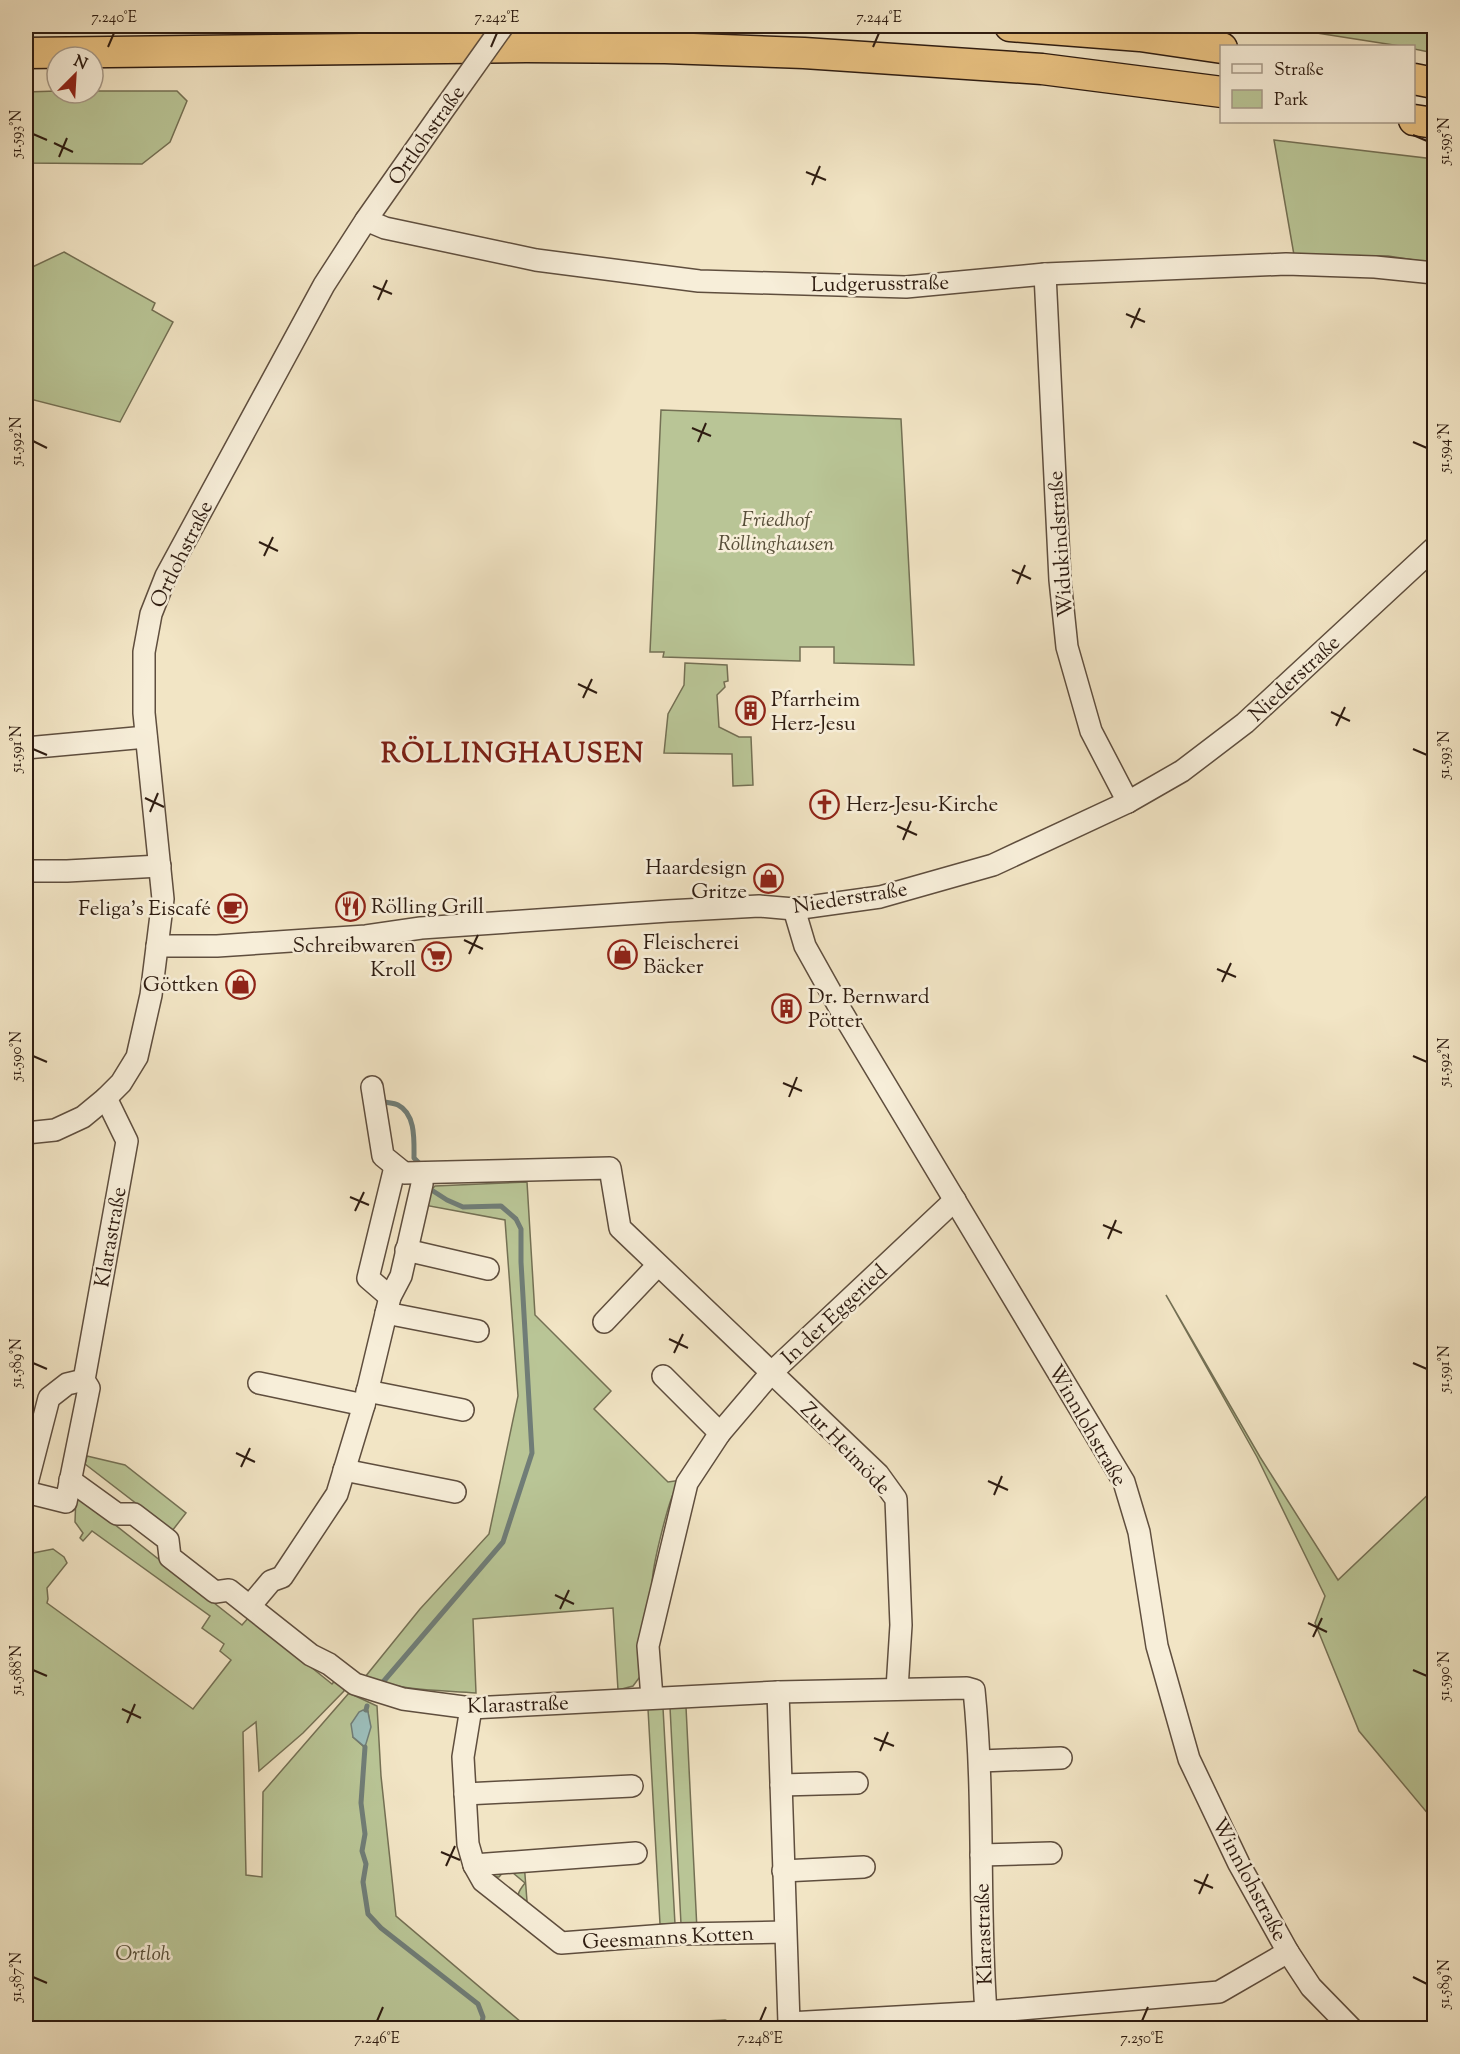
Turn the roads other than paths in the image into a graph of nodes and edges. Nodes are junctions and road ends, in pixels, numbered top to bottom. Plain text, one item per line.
1 (503, 26) edge
2 (1010, 26) edge
3 (1220, 48) edge
4 (26, 53) edge
5 (1415, 79) edge
6 (1434, 83) edge
7 (1220, 92) edge
8 (1415, 120) edge
9 (1434, 123) edge
10 (366, 220) junction
11 (1434, 273) edge
12 (1045, 274) junction
13 (1434, 548) edge
14 (146, 737) junction
15 (26, 748) edge
16 (1128, 802) junction
17 (160, 866) junction
18 (26, 871) edge
19 (794, 909) junction
20 (157, 946) junction
21 (372, 1087) dead end
22 (106, 1098) junction
23 (26, 1133) edge
24 (395, 1167) junction
25 (422, 1173) junction
26 (955, 1200) junction
27 (406, 1250) junction
28 (658, 1265) junction
29 (488, 1269) dead end
30 (388, 1305) junction
31 (604, 1322) dead end
32 (478, 1331) dead end
33 (771, 1373) junction
34 (663, 1376) dead end
35 (84, 1380) junction
36 (259, 1383) dead end
37 (365, 1398) junction
38 (463, 1410) dead end
39 (720, 1433) junction
40 (344, 1470) junction
41 (70, 1480) junction
42 (26, 1487) edge
43 (26, 1492) edge
44 (455, 1492) dead end
45 (249, 1606) junction
46 (897, 1689) junction
47 (778, 1692) junction
48 (652, 1698) junction
49 (471, 1708) junction
50 (1061, 1758) dead end
51 (980, 1761) junction
52 (857, 1783) dead end
53 (781, 1785) junction
54 (632, 1786) dead end
55 (465, 1794) junction
56 (636, 1853) dead end
57 (1051, 1853) dead end
58 (981, 1855) junction
59 (474, 1865) junction
60 (864, 1867) dead end
61 (783, 1871) junction
62 (785, 1932) junction
63 (1288, 1952) junction
64 (986, 2012) junction
65 (1351, 2028) edge

1 - 10 street, Ortlohstraße, bridge
2 - 3 highway
4 - 7 highway
5 - 6 highway
8 - 9 highway
10 - 12 street, Ludgerusstraße
10 - 14 street, Ortlohstraße
11 - 12 street, Ludgerusstraße
12 - 16 street, Widukindstraße
13 - 16 street, Niederstraße
14 - 15 street
14 - 17 street, Ortlohstraße
16 - 19 street, Niederstraße
17 - 18 street
17 - 20 street, Ortlohstraße
19 - 20 street, Niederstraße
19 - 26 street, Winnlohstraße
20 - 22 street, Ortlohstraße
21 - 24 street
22 - 23 street, Ortlohstraße
22 - 35 street, Klarastraße
24 - 25 street, Zur Heimöde
24 - 30 street
25 - 27 street
25 - 28 street, Zur Heimöde
26 - 33 street, In der Eggeried
26 - 63 street, Winnlohstraße
27 - 29 street
27 - 30 street
28 - 31 street
28 - 33 street, Zur Heimöde
30 - 32 street
30 - 37 street
33 - 39 street, In der Eggeried
33 - 46 street, Zur Heimöde
34 - 39 street
35 - 41 street, Klarastraße
35 - 42 street
36 - 37 street
37 - 38 street
37 - 40 street
39 - 48 street, In der Eggeried
40 - 44 street
40 - 45 street
41 - 43 street, Klarastraße
41 - 45 street, Klarastraße
45 - 49 street, Klarastraße
46 - 47 street, Klarastraße
46 - 51 street, Klarastraße
47 - 48 street, Klarastraße
47 - 53 street, Geesmanns Kotten
48 - 49 street, Klarastraße
49 - 55 street, Geesmanns Kotten
50 - 51 street
51 - 58 street, Klarastraße
52 - 53 street
53 - 61 street, Geesmanns Kotten
54 - 55 street
55 - 59 street, Geesmanns Kotten
56 - 59 street
57 - 58 street, Klarastraße
58 - 64 street, Klarastraße
59 - 62 street, Geesmanns Kotten
60 - 61 street
61 - 62 street, Geesmanns Kotten
62 - 64 street, Geesmanns Kotten
63 - 64 street, Geesmanns Kotten
63 - 65 street, Winnlohstraße

